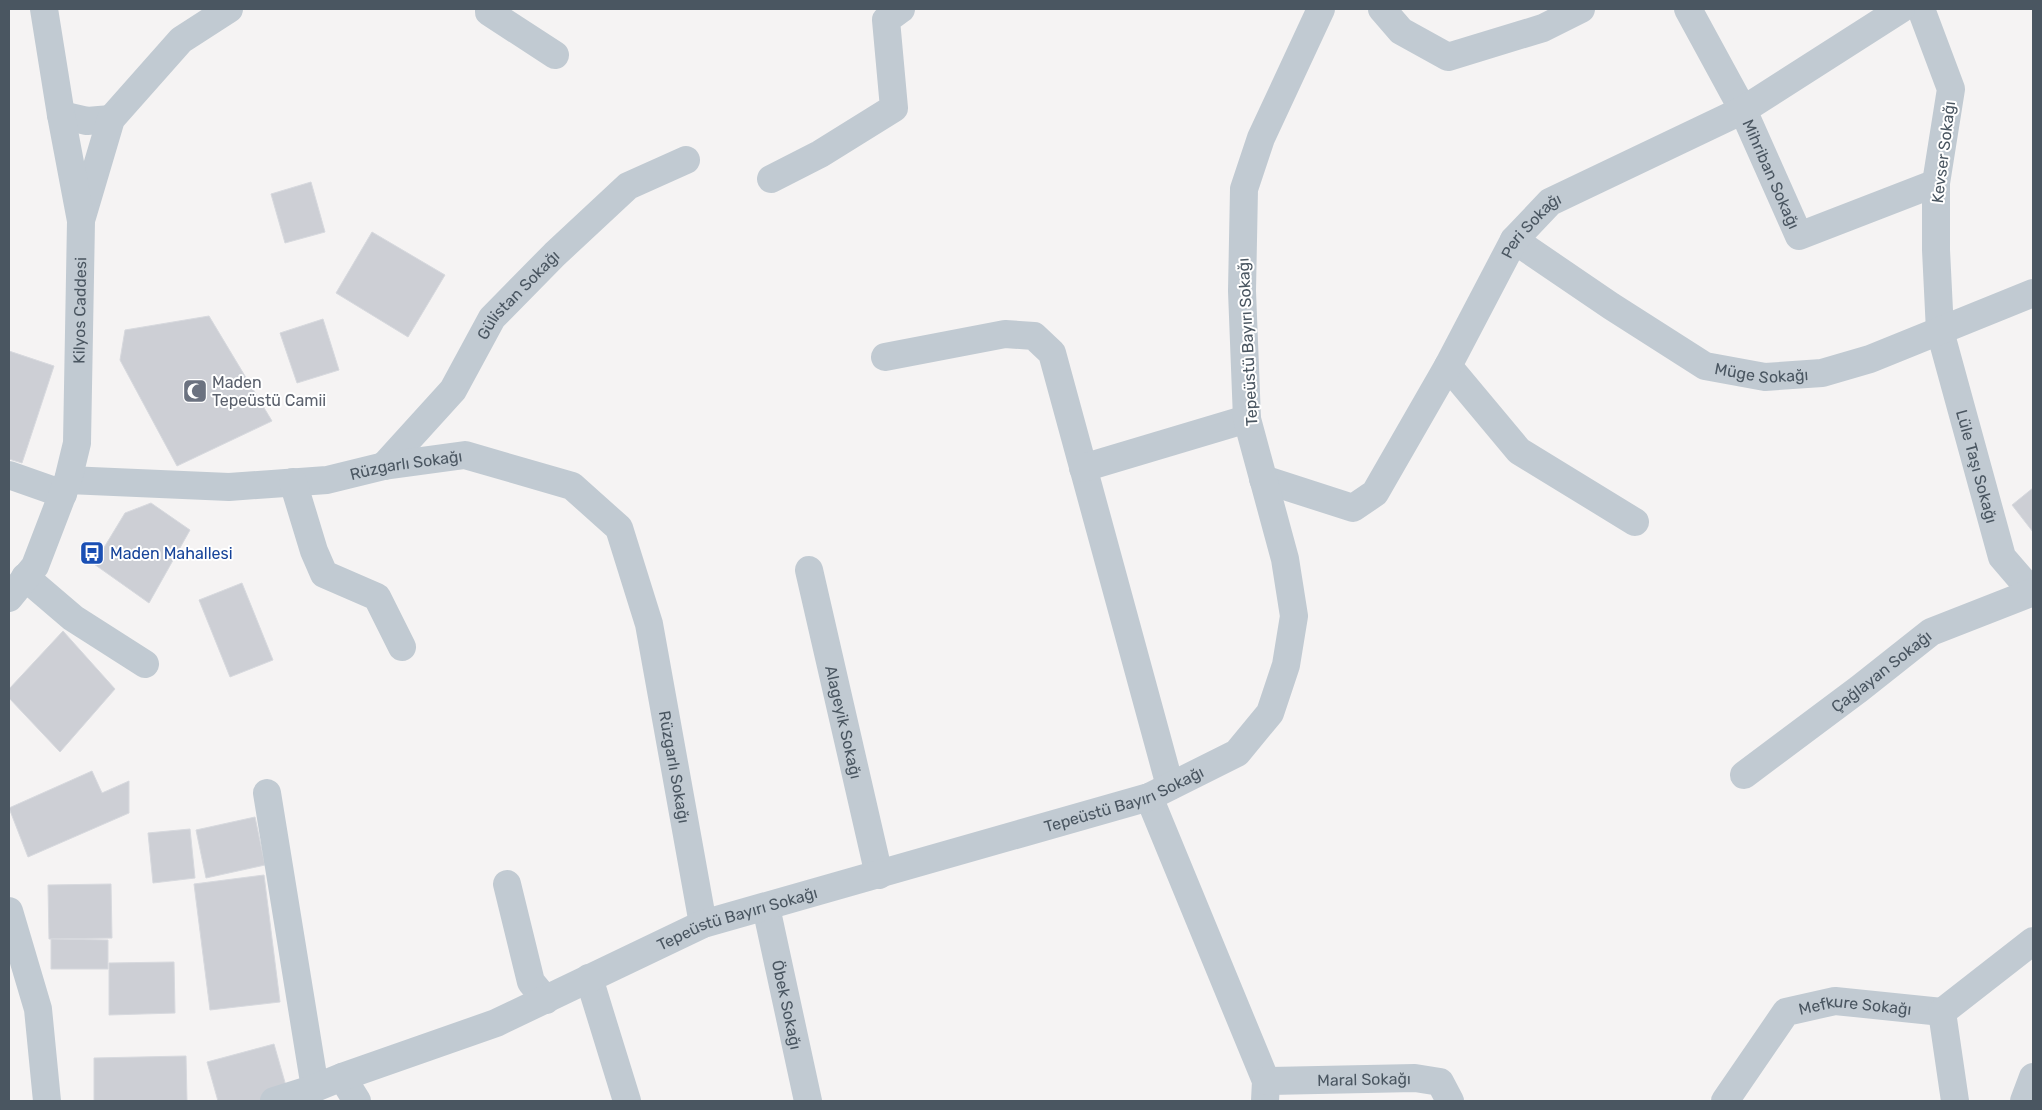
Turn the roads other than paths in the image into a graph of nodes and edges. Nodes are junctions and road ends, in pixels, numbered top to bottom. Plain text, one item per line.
1 (44, 9) edge
2 (229, 9) edge
3 (489, 9) edge
4 (901, 9) edge
5 (1321, 9) edge
6 (1382, 9) edge
7 (1581, 9) edge
8 (1688, 9) edge
9 (1901, 9) edge
10 (1922, 9) edge
11 (555, 55) dead end
12 (1744, 110) junction
13 (61, 115) junction
14 (111, 120) junction
15 (686, 160) dead end
16 (771, 180) dead end
17 (1936, 182) junction
18 (81, 221) junction
19 (1514, 240) junction
20 (2033, 294) edge
21 (1940, 331) junction
22 (884, 357) dead end
23 (1448, 366) junction
24 (1247, 419) junction
25 (384, 466) junction
26 (1083, 468) junction
27 (9, 475) edge
28 (1263, 480) junction
29 (294, 482) junction
30 (66, 487) junction
31 (1635, 522) dead end
32 (809, 570) dead end
33 (26, 577) junction
34 (2033, 592) edge
35 (9, 598) edge
36 (402, 647) dead end
37 (145, 664) dead end
38 (1744, 775) dead end
39 (1160, 792) junction
40 (266, 793) dead end
41 (880, 874) junction
42 (507, 884) dead end
43 (766, 907) junction
44 (9, 911) edge
45 (703, 924) junction
46 (2033, 941) edge
47 (589, 978) junction
48 (546, 1000) junction
49 (1942, 1012) junction
50 (342, 1077) junction
51 (2033, 1077) edge
52 (315, 1088) junction
53 (1265, 1091) edge
54 (47, 1101) edge
55 (274, 1101) edge
56 (357, 1101) edge
57 (626, 1101) edge
58 (808, 1101) edge
59 (1450, 1101) edge
60 (1726, 1101) edge
61 (1955, 1101) edge
62 (2024, 1101) edge

1 - 13 street, Kilyos Caddesi
2 - 14 street
3 - 11 street
4 - 16 street
5 - 24 street, Tepeüstü Bayırı Sokağı
6 - 7 street
8 - 12 street, Mihriban Sokağı
9 - 12 street, Peri Sokağı
10 - 17 street, Kevser Sokağı
12 - 17 street, Mihriban Sokağı
12 - 19 street, Peri Sokağı
13 - 14 street
13 - 18 street, Kilyos Caddesi
14 - 18 street
15 - 25 street, Gülistan Sokağı
17 - 21 street, Kevser Sokağı
18 - 30 street, Kilyos Caddesi
19 - 21 street, Müge Sokağı
19 - 23 street, Peri Sokağı
20 - 21 street, Müge Sokağı
21 - 34 street, Lüle Taşı Sokağı
22 - 26 street
23 - 28 street, Peri Sokağı
23 - 31 street
24 - 26 street
24 - 28 street, Tepeüstü Bayırı Sokağı
25 - 29 street, Rüzgarlı Sokağı
25 - 45 street, Rüzgarlı Sokağı
26 - 39 street
27 - 30 street, Rüzgarlı Sokağı
28 - 39 street, Tepeüstü Bayırı Sokağı
29 - 30 street, Rüzgarlı Sokağı
29 - 36 street
30 - 33 street, Kilyos Caddesi
32 - 41 street, Alageyik Sokağı
33 - 35 street, Kilyos Caddesi
33 - 37 street
34 - 38 street, Çağlayan Sokağı
39 - 41 street, Tepeüstü Bayırı Sokağı
39 - 53 street
40 - 52 street
41 - 43 street, Tepeüstü Bayırı Sokağı
42 - 48 street
43 - 45 street, Tepeüstü Bayırı Sokağı
43 - 58 street, Öbek Sokağı
44 - 54 street
45 - 47 street, Tepeüstü Bayırı Sokağı
46 - 49 street
47 - 48 street, Tepeüstü Bayırı Sokağı
47 - 57 street
48 - 50 street, Tepeüstü Bayırı Sokağı
49 - 60 street, Mefkure Sokağı
49 - 61 street
50 - 52 street, Tepeüstü Bayırı Sokağı
50 - 56 street
51 - 62 street
52 - 55 street, Tepeüstü Bayırı Sokağı
53 - 59 street, Maral Sokağı

